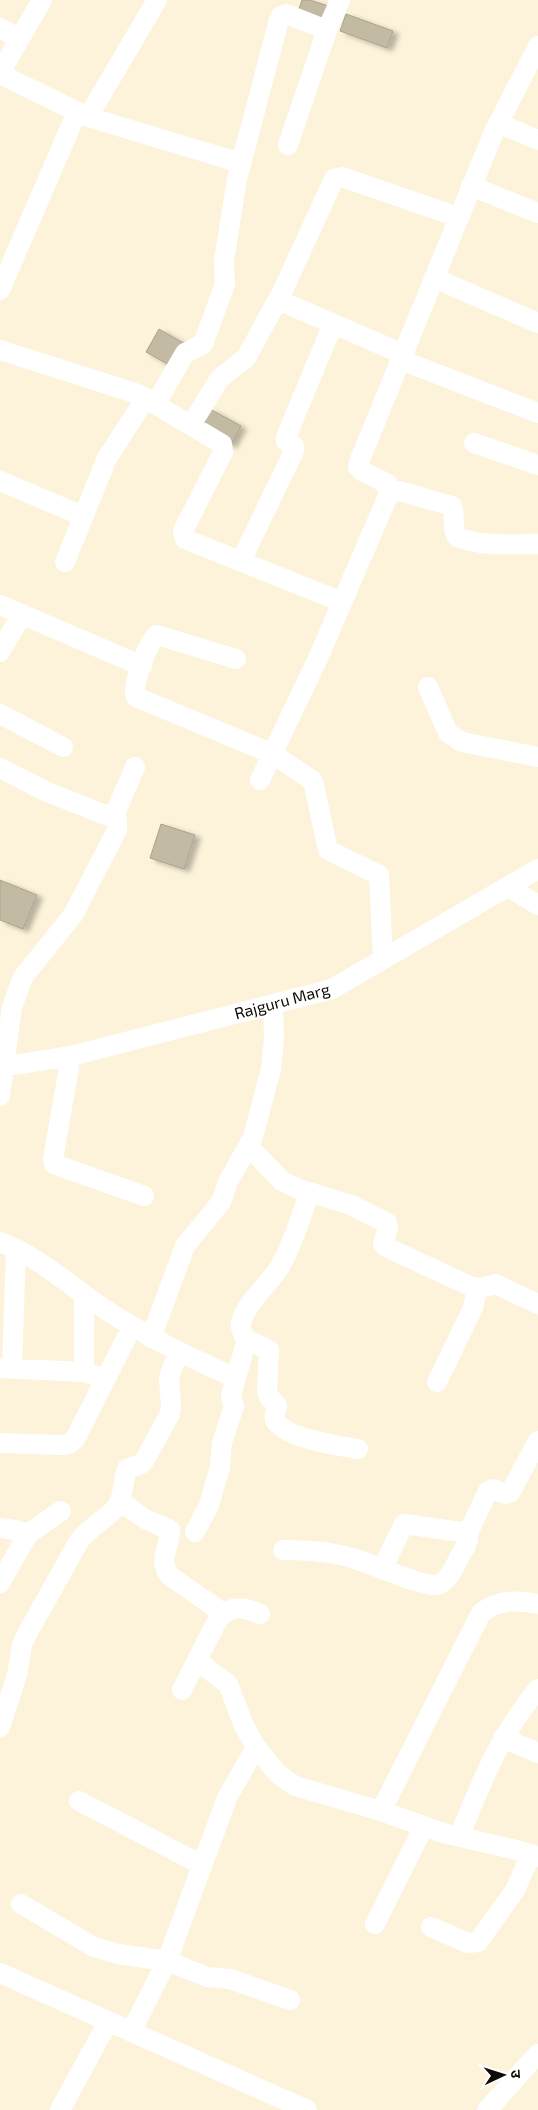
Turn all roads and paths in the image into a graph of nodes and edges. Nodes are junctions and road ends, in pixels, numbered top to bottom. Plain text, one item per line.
1 (42, 0) edge
2 (157, 0) edge
3 (340, 0) edge
4 (0, 28) edge
5 (327, 30) junction
6 (20, 39) junction
7 (536, 53) edge
8 (0, 73) edge
9 (83, 114) junction
10 (498, 123) junction
11 (538, 140) edge
12 (288, 145) dead end
13 (241, 163) junction
14 (471, 186) junction
15 (538, 213) edge
16 (458, 217) junction
17 (434, 278) junction
18 (0, 290) edge
19 (278, 300) junction
20 (538, 323) edge
21 (333, 324) junction
22 (0, 350) edge
23 (402, 357) junction
24 (151, 400) junction
25 (538, 413) edge
26 (191, 425) junction
27 (474, 443) dead end
28 (538, 465) edge
29 (0, 481) edge
30 (390, 488) junction
31 (84, 516) junction
32 (538, 544) edge
33 (241, 561) junction
34 (66, 562) dead end
35 (342, 602) junction
36 (0, 605) edge
37 (22, 614) junction
38 (0, 652) edge
39 (236, 659) dead end
40 (142, 666) junction
41 (428, 687) dead end
42 (0, 714) edge
43 (63, 747) dead end
44 (273, 754) junction
45 (538, 757) edge
46 (135, 767) dead end
47 (0, 768) edge
48 (260, 780) dead end
49 (113, 818) junction
50 (538, 869) edge
51 (508, 887) junction
52 (538, 905) edge
53 (383, 959) junction
54 (273, 1004) junction
55 (71, 1056) junction
56 (2, 1067) edge
57 (0, 1096) edge
58 (249, 1147) junction
59 (310, 1193) junction
60 (144, 1196) dead end
61 (8, 1245) edge
62 (477, 1289) junction
63 (84, 1295) junction
64 (538, 1304) edge
65 (132, 1327) junction
66 (151, 1338) junction
67 (246, 1340) junction
68 (178, 1352) junction
69 (6, 1368) edge
70 (84, 1372) junction
71 (235, 1378) junction
72 (106, 1379) junction
73 (438, 1382) dead end
74 (538, 1441) edge
75 (0, 1443) edge
76 (358, 1449) dead end
77 (120, 1501) junction
78 (61, 1511) dead end
79 (0, 1528) edge
80 (467, 1531) junction
81 (195, 1532) dead end
82 (28, 1534) junction
83 (283, 1550) dead end
84 (382, 1568) junction
85 (0, 1583) edge
86 (538, 1604) edge
87 (223, 1614) junction
88 (260, 1614) dead end
89 (197, 1661) junction
90 (538, 1689) edge
91 (182, 1690) dead end
92 (0, 1727) edge
93 (503, 1738) junction
94 (256, 1747) junction
95 (538, 1753) edge
96 (79, 1801) dead end
97 (381, 1811) junction
98 (424, 1826) junction
99 (459, 1837) junction
100 (535, 1856) edge
101 (202, 1865) junction
102 (21, 1904) dead end
103 (375, 1924) dead end
104 (431, 1927) dead end
105 (167, 1961) junction
106 (0, 1973) edge
107 (290, 2000) dead end
108 (108, 2022) junction
109 (132, 2032) junction
110 (538, 2054) edge
111 (60, 2110) edge
112 (308, 2110) edge
113 (487, 2110) edge

1 - 6 street
2 - 9 street
3 - 5 street
4 - 6 street
5 - 12 street
5 - 13 street
6 - 8 street
7 - 10 street
8 - 9 street
9 - 13 street
9 - 18 street
10 - 11 street
10 - 14 street
13 - 24 street
14 - 15 street
14 - 16 street
16 - 17 street
16 - 19 street
17 - 20 street
17 - 23 street
19 - 21 street
19 - 26 street
21 - 23 street
21 - 33 street
22 - 24 street
23 - 25 street
23 - 30 street
24 - 26 street
24 - 31 street
26 - 33 street
27 - 28 street
29 - 31 street
30 - 32 street
30 - 35 street
31 - 34 street
33 - 35 street
35 - 44 street
36 - 37 street
37 - 38 street
37 - 40 street
39 - 40 street
40 - 44 street
41 - 45 street
42 - 43 street
44 - 48 street
44 - 53 street
46 - 49 street
47 - 49 street
49 - 56 street
50 - 51 street, Rajguru Marg
51 - 52 street
51 - 53 street, Rajguru Marg
53 - 54 street, Rajguru Marg
54 - 55 street, Rajguru Marg
54 - 58 street
55 - 56 street, Rajguru Marg
55 - 60 street
56 - 57 street
58 - 59 street
58 - 66 street
59 - 62 street
59 - 67 street
61 - 63 street
61 - 69 street
62 - 64 street
62 - 73 street
63 - 65 street
63 - 70 street
65 - 66 street
65 - 72 street
66 - 68 street
67 - 71 street
67 - 76 street
68 - 71 street
68 - 77 street
69 - 70 street
70 - 72 street
71 - 81 street
72 - 75 street
74 - 80 street
77 - 87 street
77 - 92 street
78 - 82 street
79 - 82 street
80 - 84 street
80 - 84 street
82 - 85 street
83 - 84 street
86 - 97 street
87 - 88 street
87 - 89 street
89 - 91 street
89 - 94 street
90 - 93 street
93 - 95 street
93 - 99 street
94 - 97 street
94 - 101 street
96 - 101 street
97 - 98 street
98 - 99 street
98 - 103 street
99 - 100 street
100 - 104 street
101 - 105 street
102 - 105 street
105 - 107 street
105 - 109 street
106 - 108 street
108 - 109 street
108 - 111 street
109 - 112 street
110 - 113 street

